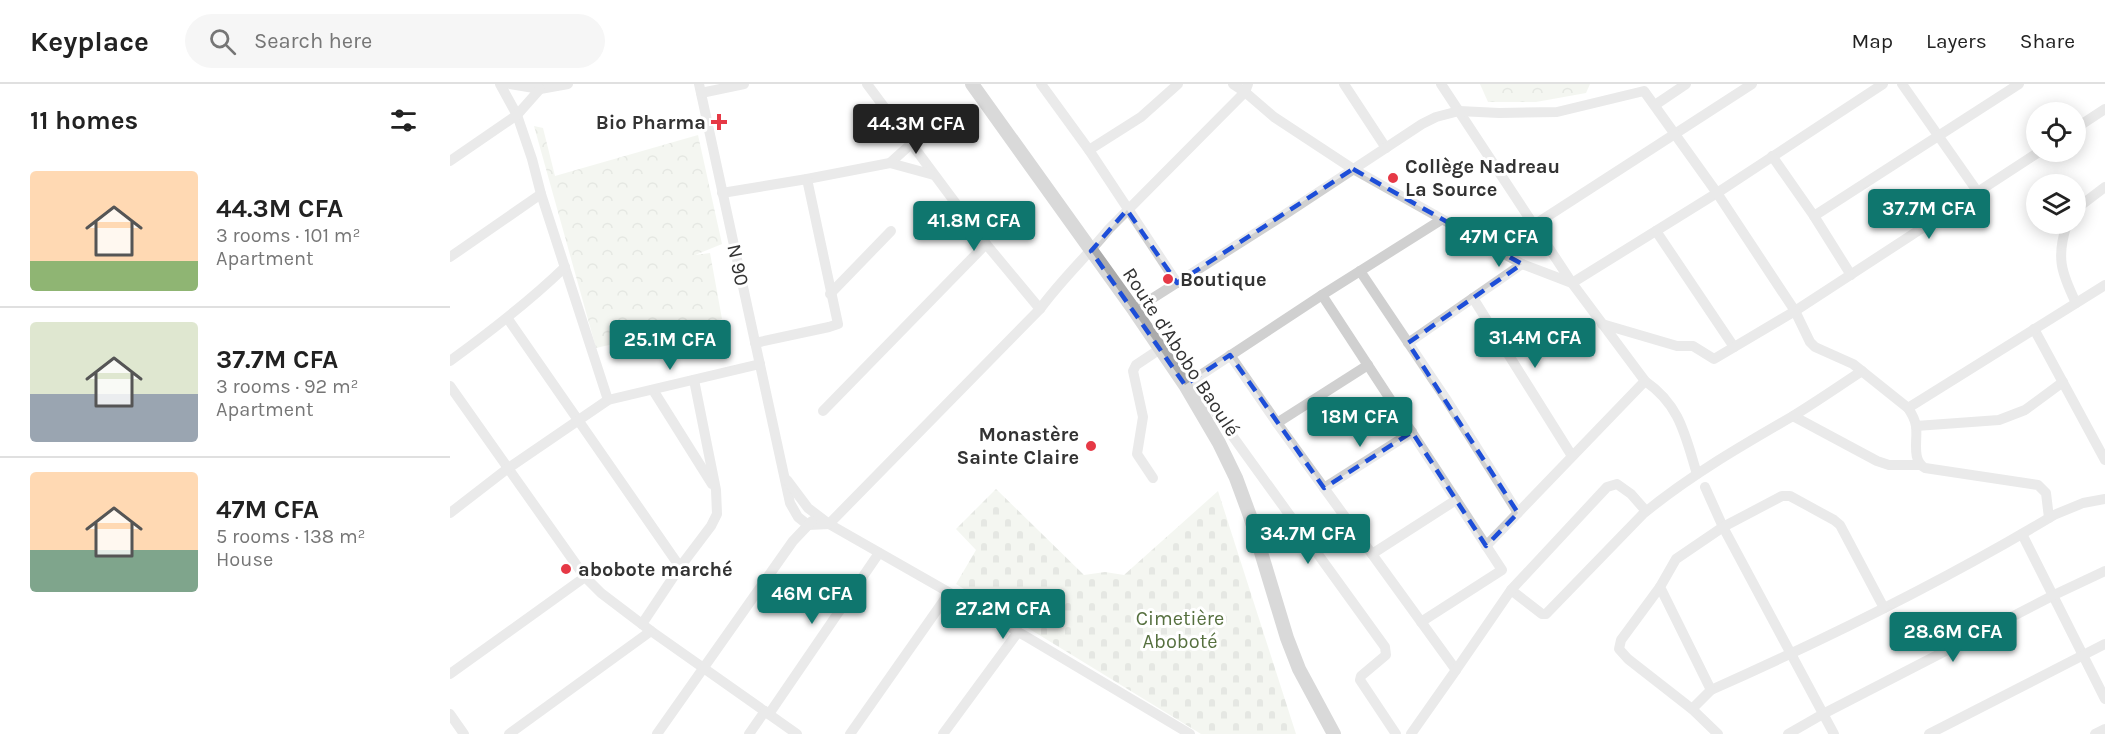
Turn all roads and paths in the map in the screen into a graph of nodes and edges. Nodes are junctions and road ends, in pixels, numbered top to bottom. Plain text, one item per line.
1 (501, 84) edge
2 (510, 84) edge
3 (568, 84) edge
4 (744, 84) edge
5 (867, 84) edge
6 (972, 84) edge
7 (1178, 84) edge
8 (1233, 84) edge
9 (1344, 84) edge
10 (1441, 84) edge
11 (1686, 84) edge
12 (1752, 84) edge
13 (1883, 84) edge
14 (1902, 84) edge
15 (2019, 84) edge
16 (1044, 85) edge
17 (700, 88) edge
18 (1247, 88) edge
19 (540, 89) junction
20 (1655, 105) junction
21 (2105, 109) edge
22 (1459, 111) junction
23 (517, 115) junction
24 (2086, 121) edge
25 (1676, 134) junction
26 (1939, 135) junction
27 (911, 144) junction
28 (1386, 148) junction
29 (1089, 150) junction
30 (1772, 156) junction
31 (2026, 160) edge
32 (450, 161) edge
33 (890, 163) junction
34 (1353, 169) junction
35 (934, 175) junction
36 (807, 179) junction
37 (2105, 187) edge
38 (1977, 191) junction
39 (722, 193) junction
40 (1716, 193) junction
41 (542, 195) junction
42 (2086, 201) edge
43 (1127, 210) junction
44 (1814, 216) junction
45 (1441, 220) junction
46 (1534, 225) junction
47 (891, 231) dead end
48 (1656, 231) junction
49 (2065, 234) edge
50 (986, 244) junction
51 (1091, 251) junction
52 (450, 257) edge
53 (1522, 264) junction
54 (565, 267) junction
55 (1360, 271) junction
56 (1851, 275) junction
57 (1177, 283) junction
58 (1572, 283) junction
59 (2105, 285) edge
60 (830, 294) junction
61 (1322, 295) junction
62 (1473, 298) junction
63 (2076, 303) junction
64 (1040, 309) junction
65 (1134, 310) junction
66 (1795, 311) junction
67 (508, 319) junction
68 (1602, 324) junction
69 (2034, 329) junction
70 (755, 343) junction
71 (1408, 343) junction
72 (1734, 346) junction
73 (1160, 349) junction
74 (1230, 355) junction
75 (450, 361) edge
76 (760, 364) junction
77 (1368, 365) junction
78 (1862, 371) junction
79 (694, 380) junction
80 (1645, 381) junction
81 (2063, 382) junction
82 (1188, 383) junction
83 (450, 386) edge
84 (653, 390) junction
85 (608, 400) junction
86 (454, 401) edge
87 (1908, 408) junction
88 (823, 411) dead end
89 (1793, 416) junction
90 (577, 420) junction
91 (1277, 423) junction
92 (1916, 426) junction
93 (1412, 432) junction
94 (1572, 456) junction
95 (2105, 460) edge
96 (1920, 465) junction
97 (507, 469) junction
98 (1697, 474) junction
99 (1153, 478) dead end
100 (787, 480) junction
101 (1705, 487) dead end
102 (1324, 488) junction
103 (716, 490) junction
104 (2105, 499) edge
105 (1456, 500) junction
106 (812, 511) junction
107 (1646, 511) junction
108 (450, 513) edge
109 (1518, 513) junction
110 (798, 518) junction
111 (2049, 518) junction
112 (829, 524) junction
113 (808, 525) junction
114 (1723, 527) junction
115 (2022, 534) junction
116 (793, 541) junction
117 (1486, 546) junction
118 (879, 553) junction
119 (1372, 554) junction
120 (680, 567) junction
121 (1502, 570) junction
122 (2105, 571) edge
123 (585, 577) junction
124 (1660, 587) junction
125 (1513, 588) junction
126 (949, 592) junction
127 (2054, 595) junction
128 (1884, 608) junction
129 (1421, 622) junction
130 (646, 628) junction
131 (1018, 632) junction
132 (2105, 644) edge
133 (1792, 654) junction
134 (2083, 655) junction
135 (704, 668) junction
136 (1456, 670) junction
137 (450, 674) edge
138 (1711, 690) junction
139 (2105, 699) edge
140 (1692, 709) junction
141 (767, 713) junction
142 (450, 714) edge
143 (1823, 714) junction
144 (2105, 729) edge
145 (464, 734) edge
146 (509, 734) edge
147 (657, 734) edge
148 (749, 734) edge
149 (797, 734) edge
150 (850, 734) edge
151 (943, 734) edge
152 (1190, 734) edge
153 (1334, 734) edge
154 (1396, 734) edge
155 (1411, 734) edge
156 (1718, 734) edge
157 (1788, 734) edge
158 (1834, 734) edge
159 (1929, 734) edge
160 (2095, 734) edge

1 - 23 street
2 - 19 street
3 - 19 street
4 - 17 street
5 - 27 street
6 - 51 main road, Route d'Abobo Baoulé
7 - 29 street
8 - 18 street
9 - 28 street
10 - 22 street
11 - 20 street
12 - 25 street
13 - 30 street
14 - 26 street
15 - 26 street
16 - 29 street
17 - 39 street, N 90
18 - 34 street
18 - 43 street
19 - 23 street
20 - 22 street
20 - 25 street
21 - 24 street
22 - 28 street
22 - 46 street
23 - 32 street
23 - 41 street
25 - 40 street
25 - 46 street
26 - 38 street
26 - 44 street
27 - 33 street
27 - 35 street
28 - 34 street
29 - 43 street
30 - 40 street
30 - 44 street
31 - 38 street
33 - 35 street
33 - 36 street
34 - 45 street
34 - 57 street
35 - 50 street
36 - 39 street
36 - 60 street
37 - 42 street
38 - 56 street
39 - 70 street, N 90
40 - 48 street
40 - 66 street
41 - 52 street
41 - 54 street
43 - 51 street
43 - 57 street
44 - 56 street
45 - 53 street
45 - 55 street
46 - 58 street
47 - 60 street
48 - 58 street
48 - 72 street
49 - 63 street
50 - 64 street
50 - 88 street
51 - 64 street
51 - 65 main road, Route d'Abobo Baoulé
53 - 58 street
53 - 62 street
54 - 67 street
54 - 85 street
55 - 61 street
55 - 71 street
56 - 66 street
57 - 65 street
58 - 68 street
59 - 63 street
60 - 70 street
61 - 74 street
61 - 77 street
62 - 71 street
62 - 94 street
63 - 69 street
64 - 112 street
65 - 73 main road, Route d'Abobo Baoulé
66 - 72 street
66 - 78 street
67 - 75 street
67 - 90 street
68 - 72 street
68 - 80 street
69 - 81 street
69 - 87 street
70 - 76 street, N 90
71 - 109 street
73 - 82 main road, Route d'Abobo Baoulé
73 - 99 street
74 - 82 street
74 - 91 street
76 - 79 street
76 - 100 street, N 90
77 - 91 street
77 - 93 street
78 - 87 street
78 - 89 street
79 - 84 street
79 - 103 street
80 - 94 street
80 - 98 street
81 - 92 street
81 - 95 street
82 - 153 main road, Route d'Abobo Baoulé
82 - 154 street
83 - 86 street
84 - 85 street
84 - 103 street
85 - 90 street
86 - 97 street
87 - 92 street
89 - 96 street
89 - 98 street
90 - 97 street
90 - 120 street
91 - 102 street
92 - 96 street
93 - 102 street
93 - 105 street
94 - 109 street
96 - 111 street
97 - 108 street
97 - 123 street
98 - 107 street
100 - 106 street, N 90
100 - 110 street, N 90
101 - 114 street
102 - 119 street
103 - 120 street
104 - 111 street
105 - 117 street
105 - 119 street
106 - 110 street
106 - 112 street, N 90
106 - 113 street
107 - 125 street
107 - 125 street
109 - 117 street
110 - 113 street
110 - 116 street
111 - 115 street
112 - 113 street
112 - 118 street, N 90
113 - 116 street
114 - 124 street
114 - 128 street
114 - 133 street
115 - 127 street
115 - 128 street
116 - 135 street
117 - 121 street
118 - 126 street, N 90
118 - 141 street
119 - 129 street
120 - 130 street
121 - 125 street
121 - 129 street
122 - 127 street
123 - 130 street
123 - 137 street
124 - 138 street
124 - 140 street
125 - 136 street
126 - 131 street, N 90
126 - 150 street
127 - 134 street
127 - 143 street
128 - 133 street
129 - 136 street
130 - 135 street
130 - 146 street
131 - 151 street
131 - 152 street, N 90
132 - 134 street
133 - 138 street
133 - 143 street
134 - 139 street
134 - 159 street
135 - 141 street
135 - 147 street
136 - 155 street
138 - 140 street
140 - 156 street
141 - 148 street
141 - 149 street
142 - 145 street
143 - 157 street
143 - 158 street
144 - 160 street

